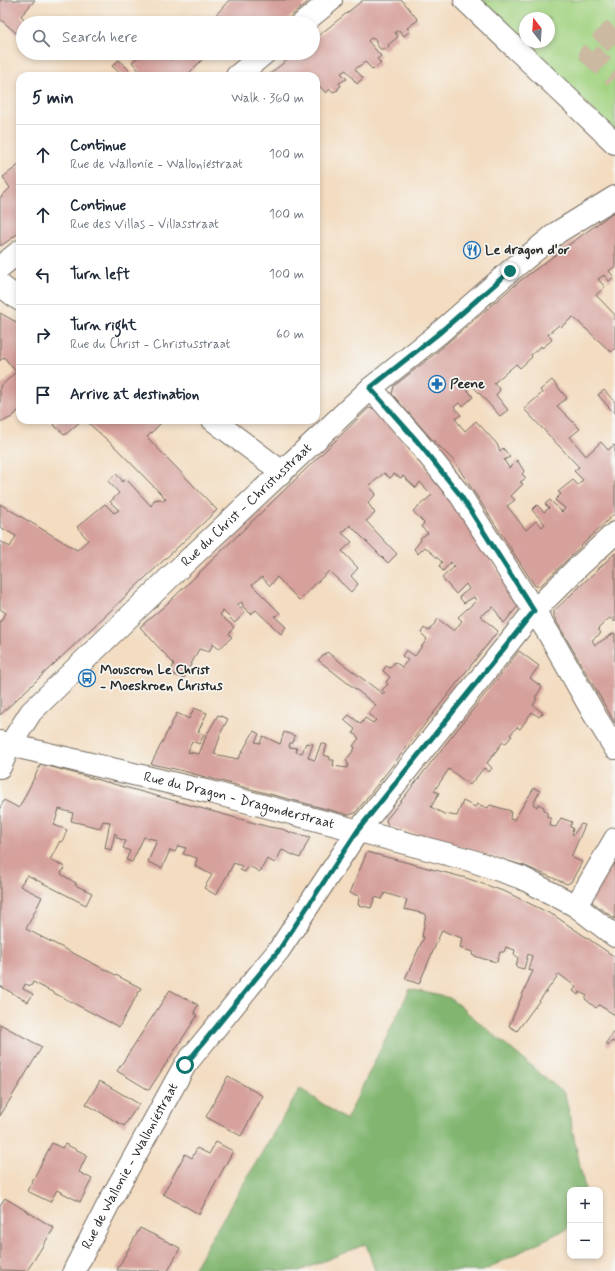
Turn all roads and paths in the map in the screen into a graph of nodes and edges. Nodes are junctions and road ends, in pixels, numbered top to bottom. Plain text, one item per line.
1 (331, 0) edge
2 (465, 0) edge
3 (311, 16) edge
4 (256, 60) edge
5 (242, 72) edge
6 (615, 143) edge
7 (615, 197) edge
8 (16, 254) edge
9 (0, 267) edge
10 (0, 285) edge
11 (16, 297) edge
12 (370, 388) junction
13 (218, 424) edge
14 (282, 472) junction
15 (615, 533) edge
16 (534, 611) junction
17 (5, 743) edge
18 (615, 748) edge
19 (0, 767) edge
20 (358, 830) junction
21 (615, 839) edge
22 (576, 906) junction
23 (615, 936) edge
24 (74, 1271) edge

1 - 3 street
2 - 6 street
4 - 5 street
7 - 12 street, Rue du Christ - Christusstraat
8 - 9 street
10 - 11 street
12 - 14 street, Rue du Christ - Christusstraat
12 - 16 street
13 - 14 street
14 - 17 street, Rue du Christ - Christusstraat
15 - 16 street, Rue de Wallonie - Walloniëstraat
16 - 18 street
16 - 20 street, Rue de Wallonie - Walloniëstraat
17 - 19 street, Rue du Christ - Christusstraat
17 - 20 street, Rue du Dragon - Dragonderstraat
20 - 22 street, Rue du Dragon - Dragonderstraat
20 - 24 street, Rue de Wallonie - Walloniëstraat
21 - 22 street
22 - 23 street, Rue du Dragon - Dragonderstraat

